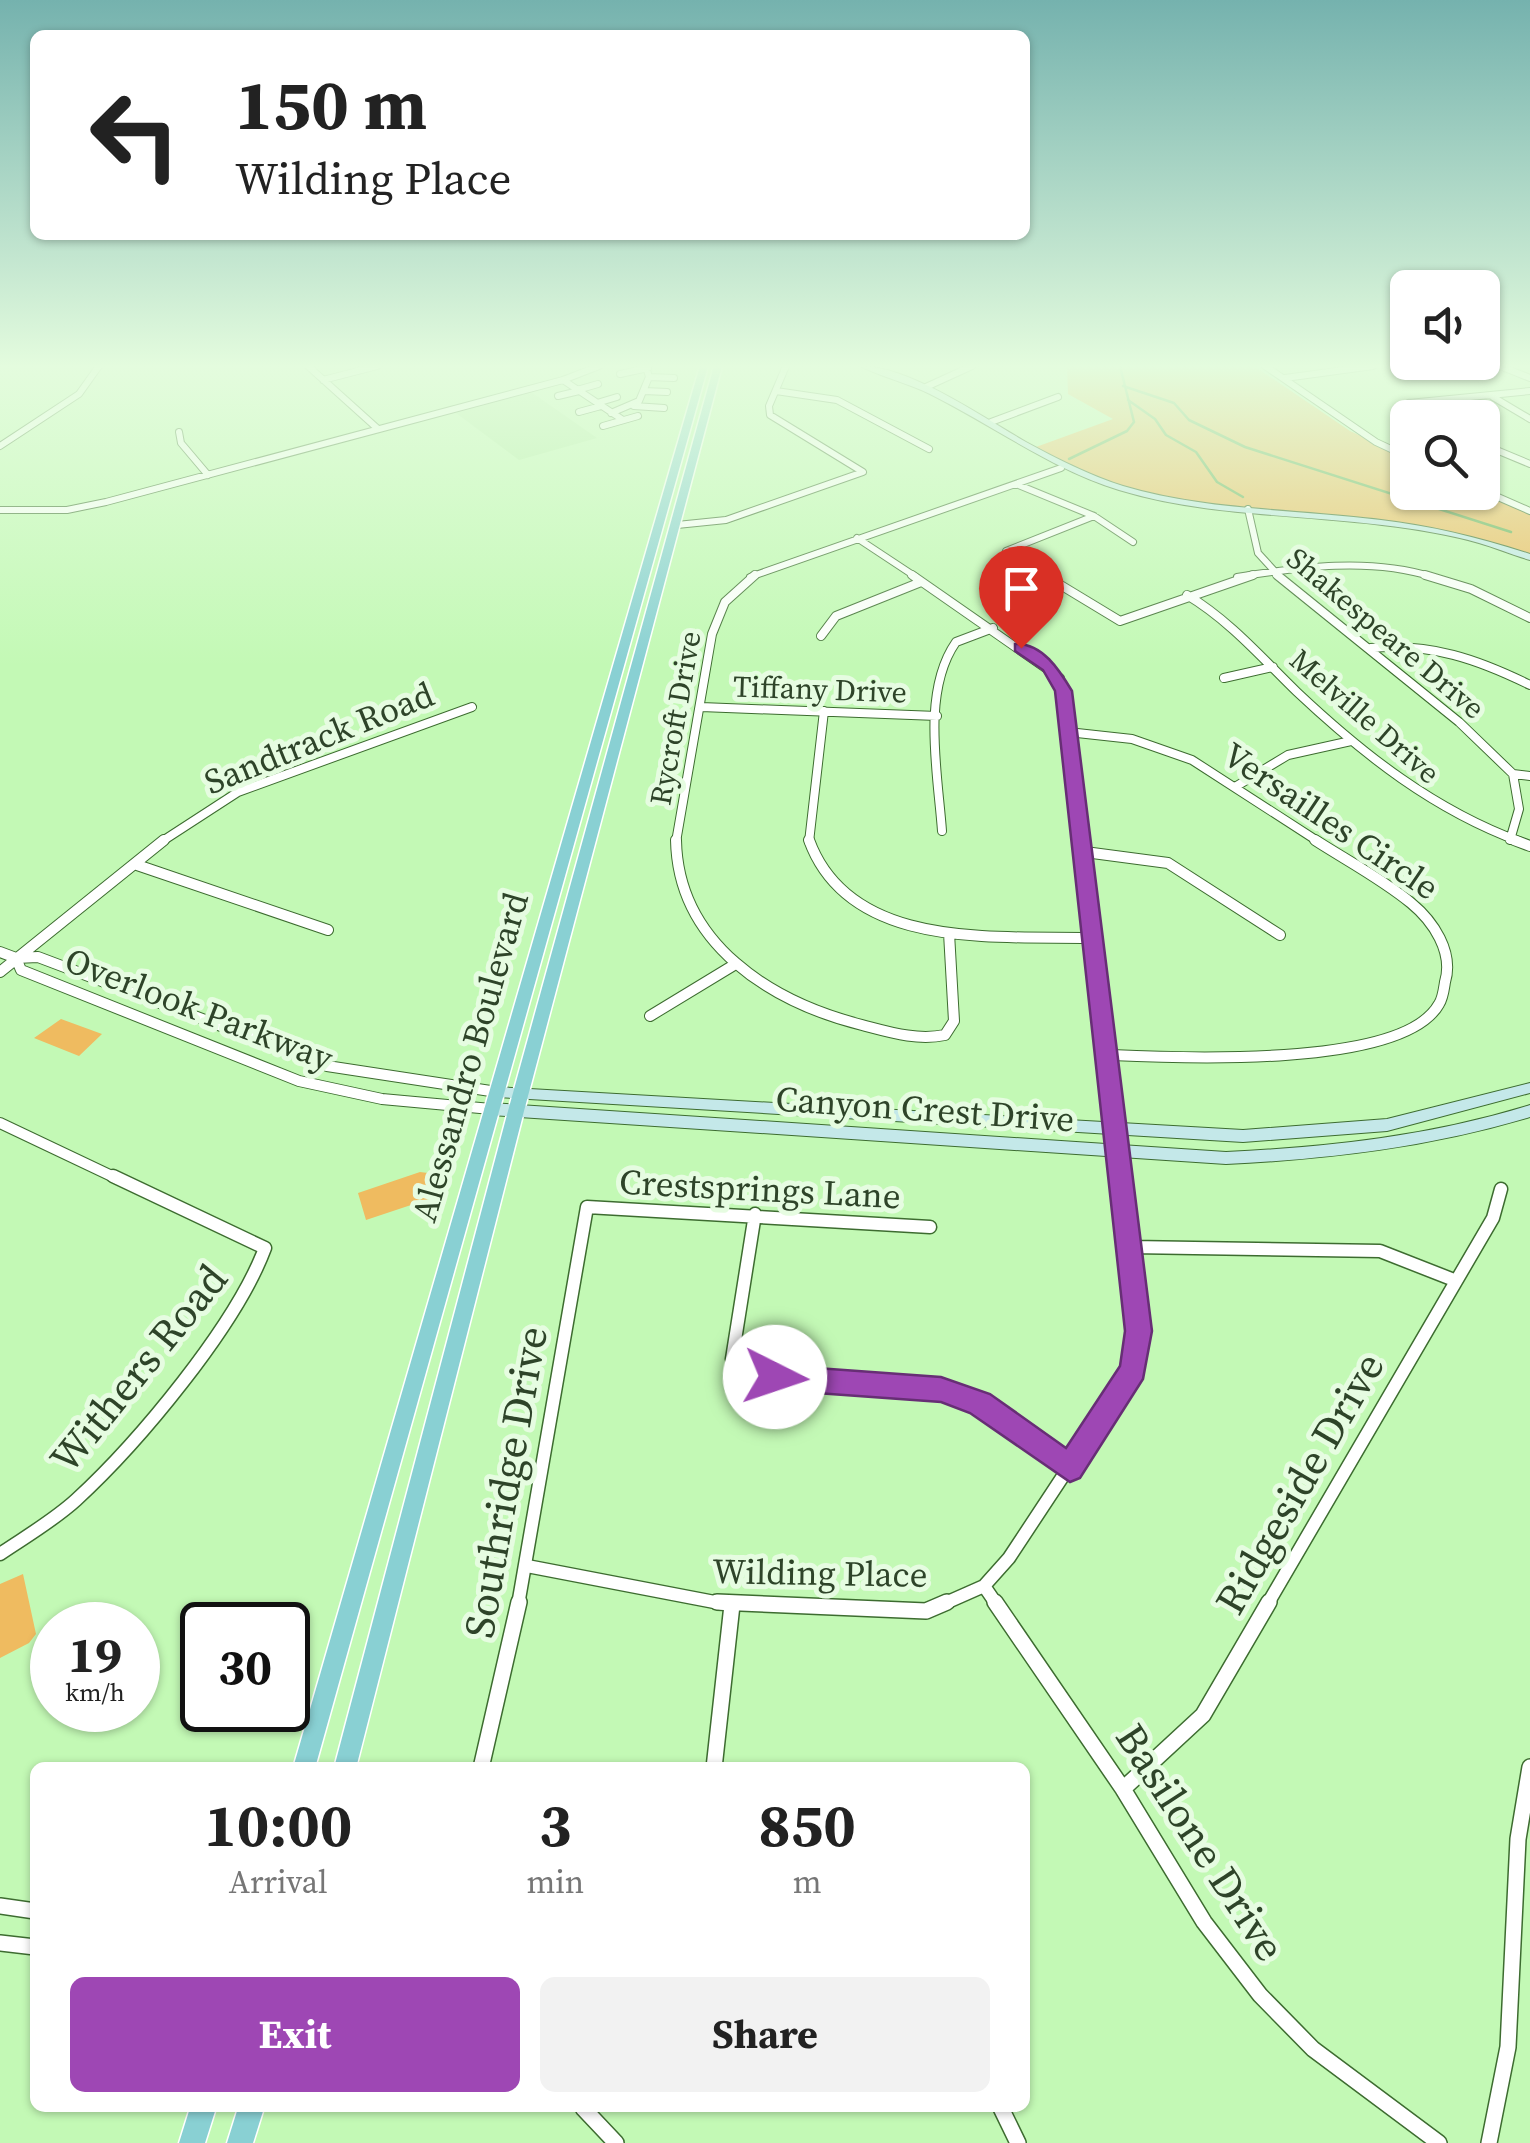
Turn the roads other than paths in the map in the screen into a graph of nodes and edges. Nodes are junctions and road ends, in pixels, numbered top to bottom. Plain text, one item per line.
1 (200, 466) edge
2 (241, 466) edge
3 (675, 466) edge
4 (692, 466) edge
5 (852, 466) edge
6 (1058, 466) edge
7 (1061, 468) junction
8 (208, 475) junction
9 (1015, 483) junction
10 (1500, 498) edge
11 (0, 510) edge
12 (1248, 510) junction
13 (1530, 511) edge
14 (1094, 516) junction
15 (676, 525) junction
16 (857, 538) junction
17 (1133, 542) dead end
18 (1527, 553) edge
19 (1274, 572) junction
20 (922, 582) junction
21 (1188, 595) junction
22 (1530, 618) edge
23 (992, 628) junction
24 (821, 636) dead end
25 (1371, 648) junction
26 (1273, 667) junction
27 (1224, 678) dead end
28 (1530, 686) edge
29 (472, 707) dead end
30 (701, 707) junction
31 (824, 711) junction
32 (938, 716) junction
33 (1068, 732) junction
34 (1352, 741) junction
35 (1513, 774) junction
36 (1530, 776) edge
37 (1235, 787) junction
38 (942, 831) dead end
39 (1510, 840) junction
40 (1530, 846) edge
41 (1085, 852) junction
42 (137, 865) junction
43 (328, 930) dead end
44 (949, 933) junction
45 (1280, 934) dead end
46 (1089, 938) junction
47 (0, 952) edge
48 (16, 958) junction
49 (734, 965) junction
50 (0, 972) edge
51 (650, 1016) dead end
52 (1108, 1055) junction
53 (1530, 1088) edge
54 (521, 1094) junction
55 (494, 1101) junction
56 (516, 1111) junction
57 (1530, 1112) edge
58 (0, 1123) edge
59 (1119, 1128) junction
60 (1122, 1154) junction
61 (1501, 1189) dead end
62 (587, 1207) joint
63 (754, 1214) junction
64 (930, 1227) dead end
65 (1132, 1247) junction
66 (1454, 1280) junction
67 (1070, 1468) junction
68 (0, 1554) edge
69 (526, 1566) junction
70 (984, 1586) junction
71 (732, 1605) junction
72 (306, 1762) edge
73 (347, 1762) edge
74 (482, 1762) edge
75 (715, 1762) edge
76 (1530, 1767) edge
77 (1123, 1789) junction
78 (0, 1906) edge
79 (30, 1910) edge
80 (0, 1943) edge
81 (30, 1946) edge
82 (203, 2112) edge
83 (250, 2112) edge
84 (587, 2112) edge
85 (1003, 2112) edge
86 (192, 2143) edge
87 (240, 2143) edge
88 (616, 2143) edge
89 (1018, 2143) edge
90 (1439, 2143) edge
91 (1489, 2143) edge

1 - 8 street
2 - 8 street
3 - 55 main road, Alessandro Boulevard
4 - 15 main road, Alessandro Boulevard
5 - 15 street
6 - 7 main road
7 - 9 street, Rycroft Drive
7 - 12 main road
8 - 11 street
9 - 14 street
9 - 16 street, Rycroft Drive
10 - 13 street
12 - 18 main road
12 - 19 street, Shakespeare Drive
14 - 17 street
14 - 21 street
15 - 54 main road, Alessandro Boulevard
16 - 20 street, Wilding Place
16 - 30 street, Rycroft Drive
19 - 21 street
19 - 22 street
19 - 25 street, Shakespeare Drive
20 - 23 street, Wilding Place
20 - 24 street
21 - 26 street, Melville Drive
23 - 32 street
23 - 33 street, Wilding Place
25 - 28 street
25 - 35 street, Shakespeare Drive
26 - 27 street
26 - 34 street, Melville Drive
29 - 42 street, Sandtrack Road
30 - 31 street, Tiffany Drive
30 - 49 street, Rycroft Drive
31 - 32 street, Tiffany Drive
31 - 44 street
32 - 38 street
33 - 37 street, Versailles Circle
33 - 41 street, Wilding Place
34 - 37 street
34 - 39 street, Melville Drive
35 - 36 street
35 - 39 street
37 - 52 street, Versailles Circle
39 - 40 street, Melville Drive
41 - 45 street
41 - 46 street, Wilding Place
42 - 43 street
42 - 48 street, Sandtrack Road
44 - 46 street
44 - 49 street, Rycroft Drive
46 - 52 street, Wilding Place
47 - 48 street, Overlook Parkway
48 - 50 street, Sandtrack Road
48 - 55 street, Overlook Parkway
48 - 55 street, Overlook Parkway
49 - 51 street
52 - 59 street, Wilding Place
53 - 59 main road, Canyon Crest Drive
54 - 55 main road, Canyon Crest Drive
54 - 56 main road, Alessandro Boulevard
54 - 59 main road, Canyon Crest Drive
55 - 56 main road, Canyon Crest Drive
55 - 72 main road, Alessandro Boulevard
56 - 60 main road, Canyon Crest Drive
56 - 73 main road, Alessandro Boulevard
57 - 60 main road, Canyon Crest Drive
58 - 68 street, Withers Road
59 - 60 street, Wilding Place
60 - 65 street, Wilding Place
61 - 66 street, Ridgeside Drive
62 - 63 street, Crestsprings Lane
62 - 69 street, Southridge Drive
63 - 64 street, Crestsprings Lane
63 - 67 street
65 - 66 street
65 - 67 street, Wilding Place
66 - 77 street, Ridgeside Drive
67 - 70 street, Wilding Place
69 - 71 street, Wilding Place
69 - 74 street, Southridge Drive
70 - 71 street, Wilding Place
70 - 77 street, Basilone Drive
71 - 75 street
76 - 91 street
77 - 90 street, Basilone Drive
78 - 79 street
80 - 81 street
82 - 86 main road
83 - 87 main road
84 - 88 street
85 - 89 street

